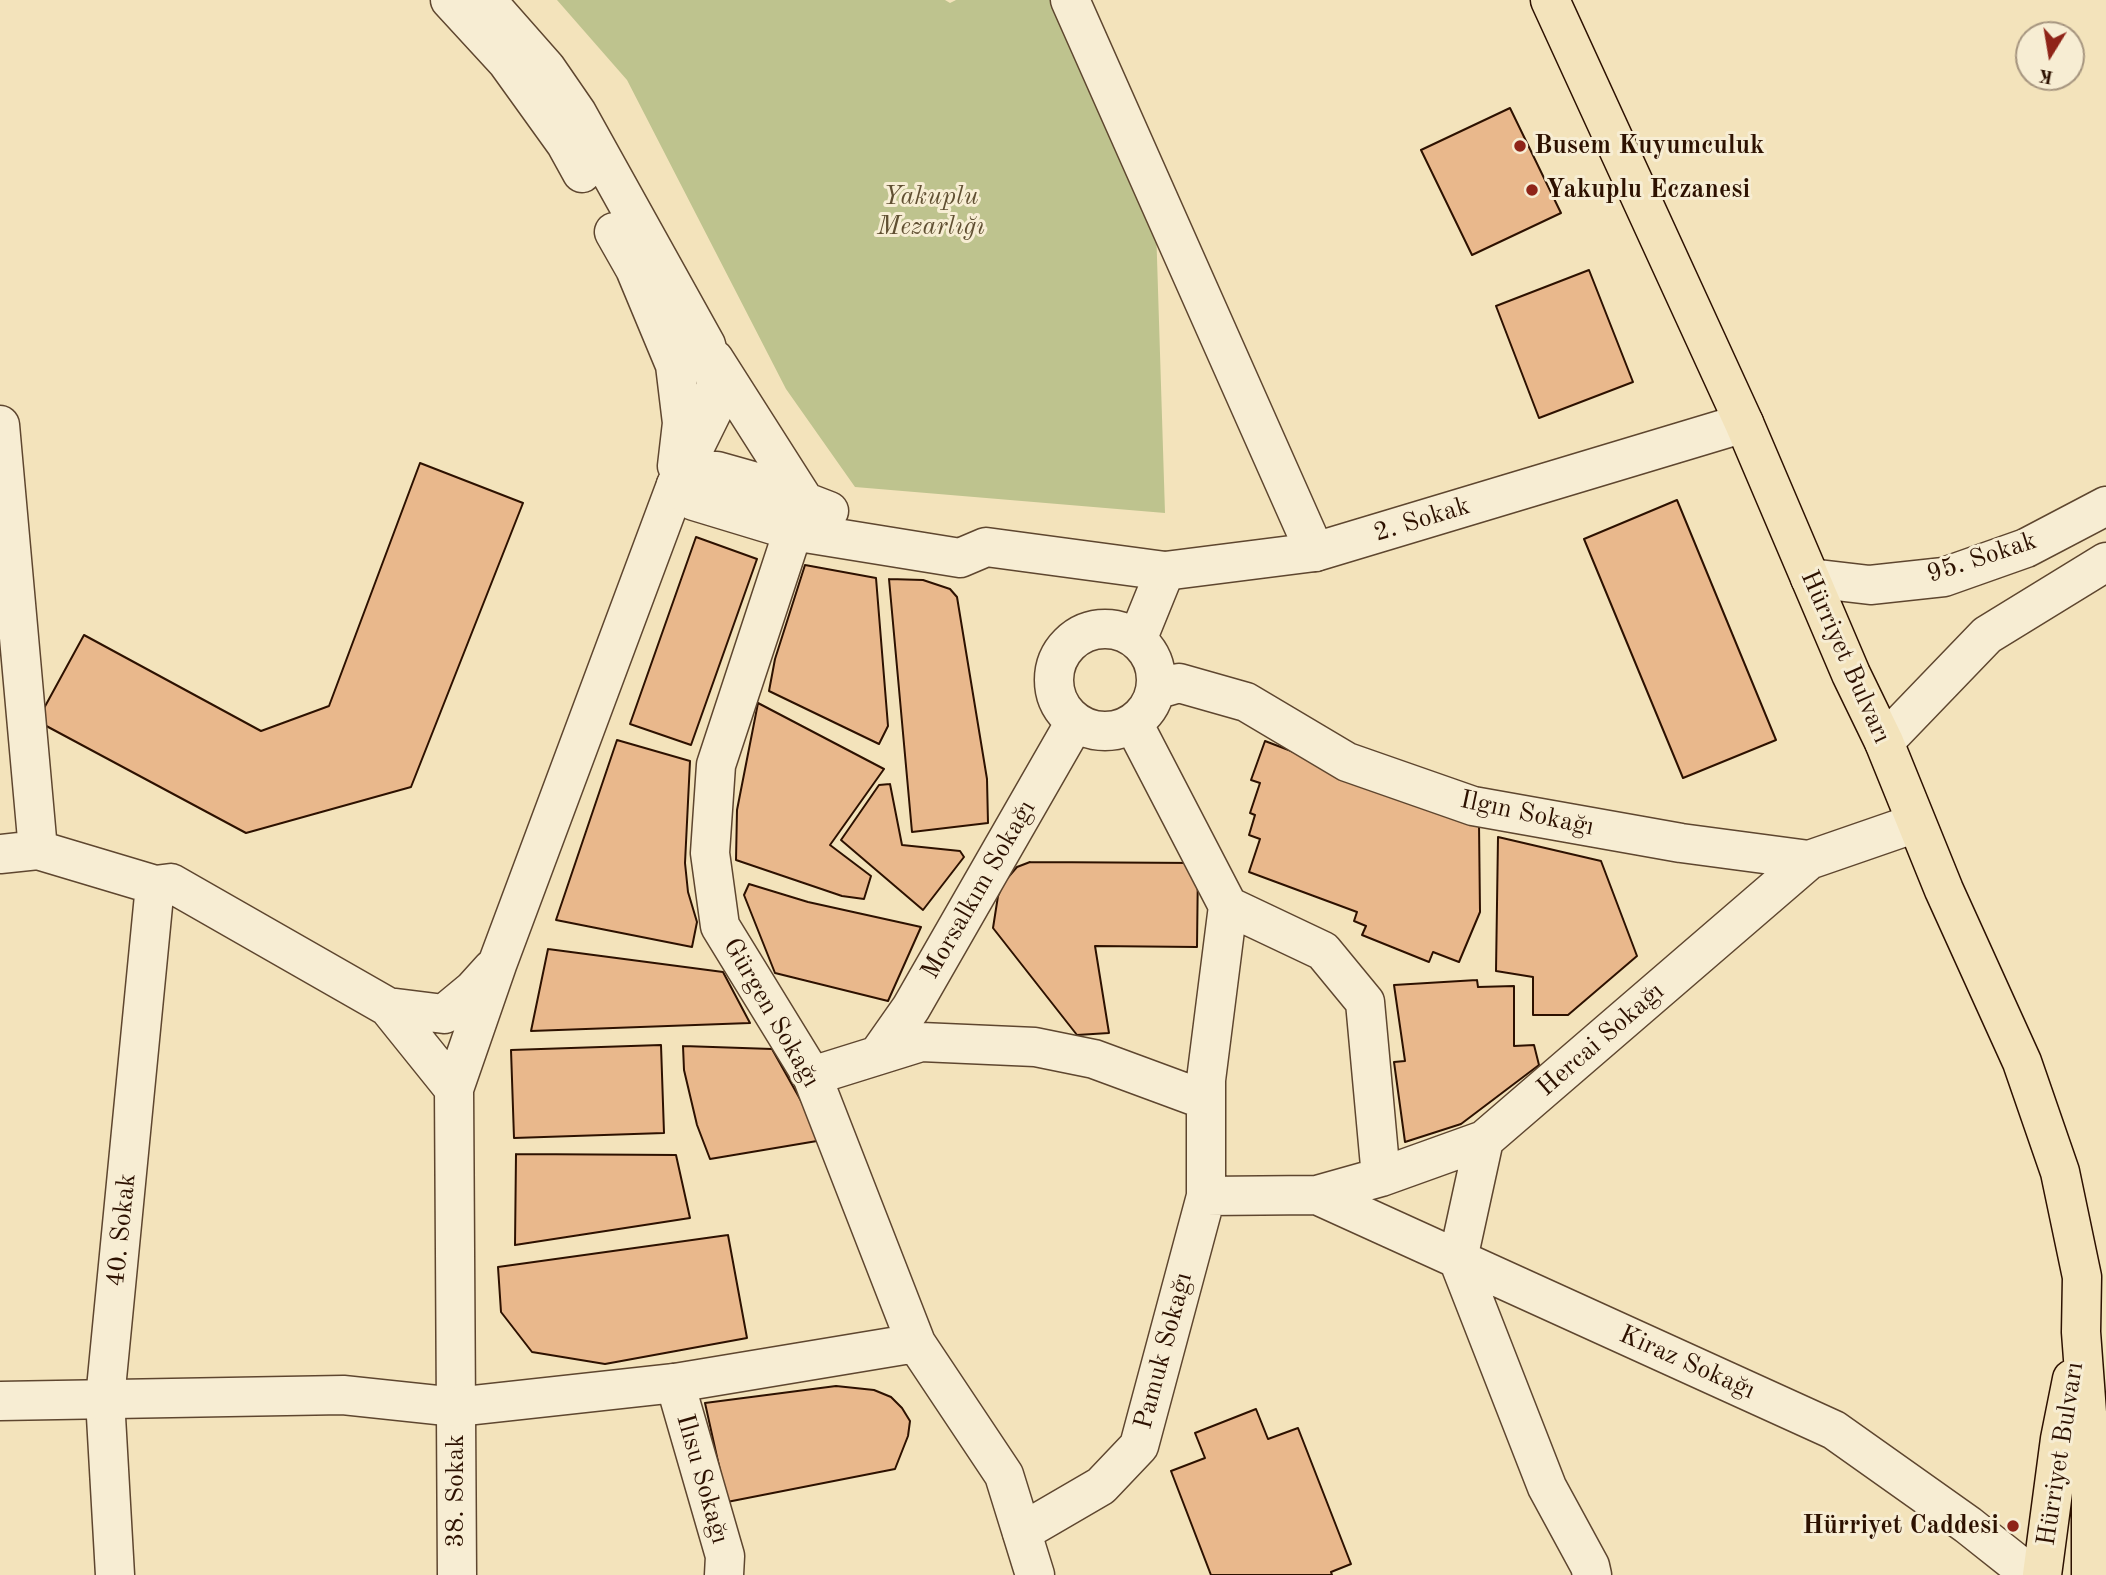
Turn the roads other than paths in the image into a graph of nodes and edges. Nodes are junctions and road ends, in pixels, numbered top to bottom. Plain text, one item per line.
1 (450, 0) edge
2 (486, 0) edge
3 (1070, 0) edge
4 (1549, 0) edge
5 (706, 345) junction
6 (1744, 423) junction
7 (0, 425) edge
8 (676, 485) junction
9 (2106, 506) edge
10 (799, 516) junction
11 (1315, 552) junction
12 (2106, 562) edge
13 (1166, 571) junction
14 (1810, 578) junction
15 (1138, 640) junction
16 (1155, 690) junction
17 (1075, 722) junction
18 (1133, 723) junction
19 (1884, 742) junction
20 (1916, 823) junction
21 (37, 850) junction
22 (0, 854) edge
23 (1810, 860) junction
24 (155, 885) junction
25 (1228, 906) junction
26 (498, 962) junction
27 (388, 1007) junction
28 (878, 1055) junction
29 (812, 1076) junction
30 (454, 1089) junction
31 (1205, 1100) junction
32 (1485, 1140) junction
33 (1381, 1177) junction
34 (1317, 1195) junction
35 (1206, 1196) junction
36 (1458, 1259) junction
37 (2094, 1279) edge
38 (2081, 1332) junction
39 (916, 1343) junction
40 (675, 1383) junction
41 (105, 1399) junction
42 (0, 1401) edge
43 (456, 1407) junction
44 (1022, 1532) junction
45 (115, 1575) edge
46 (457, 1575) edge
47 (724, 1575) edge
48 (1035, 1575) edge
49 (1592, 1575) edge
50 (2031, 1575) edge
51 (2042, 1575) edge
52 (2091, 1575) edge

1 - 8 street
2 - 5 street
3 - 11 street
4 - 6 main road, Hürriyet Bulvarı
5 - 8 street
5 - 10 street
6 - 11 street, 2. Sokak
6 - 14 main road, Hürriyet Bulvarı
7 - 21 street
8 - 10 street
8 - 26 street, 38. Sokak
9 - 14 street, 95. Sokak
10 - 13 street, 2. Sokak
10 - 29 street, Gürgen Sokağı
11 - 13 street, 2. Sokak
12 - 19 street
13 - 15 street
14 - 19 main road, Hürriyet Bulvarı
15 - 16 street
15 - 17 street
16 - 18 street
16 - 23 street, Ilgın Sokağı
17 - 18 street
17 - 28 street, Morsalkım Sokağı
18 - 25 street
19 - 20 main road, Hürriyet Bulvarı
20 - 23 street, Ilgın Sokağı
20 - 37 main road, Hürriyet Bulvarı
21 - 22 street
21 - 24 street
23 - 32 street, Hercai Sokağı
24 - 27 street
24 - 41 street, 40. Sokak
25 - 31 street, Pamuk Sokağı
25 - 33 street
26 - 27 street
26 - 30 street, 38. Sokak
27 - 30 street
28 - 29 street
28 - 31 street
29 - 39 street, Gürgen Sokağı
30 - 43 street, 38. Sokak
31 - 35 street, Pamuk Sokağı
32 - 33 street
32 - 36 street
33 - 34 street
34 - 35 street
34 - 36 street, Kiraz Sokağı
35 - 44 street, Pamuk Sokağı
36 - 49 street
36 - 50 street, Kiraz Sokağı
37 - 38 main road, Hürriyet Bulvarı
38 - 51 main road, Hürriyet Bulvarı
38 - 52 main road, Hürriyet Bulvarı
39 - 40 street
39 - 44 street, Gürgen Sokağı
40 - 43 street
40 - 47 street, Ilısu Sokağı
41 - 42 street
41 - 43 street
41 - 45 street, 40. Sokak
43 - 46 street, 38. Sokak
44 - 48 street, Gürgen Sokağı

